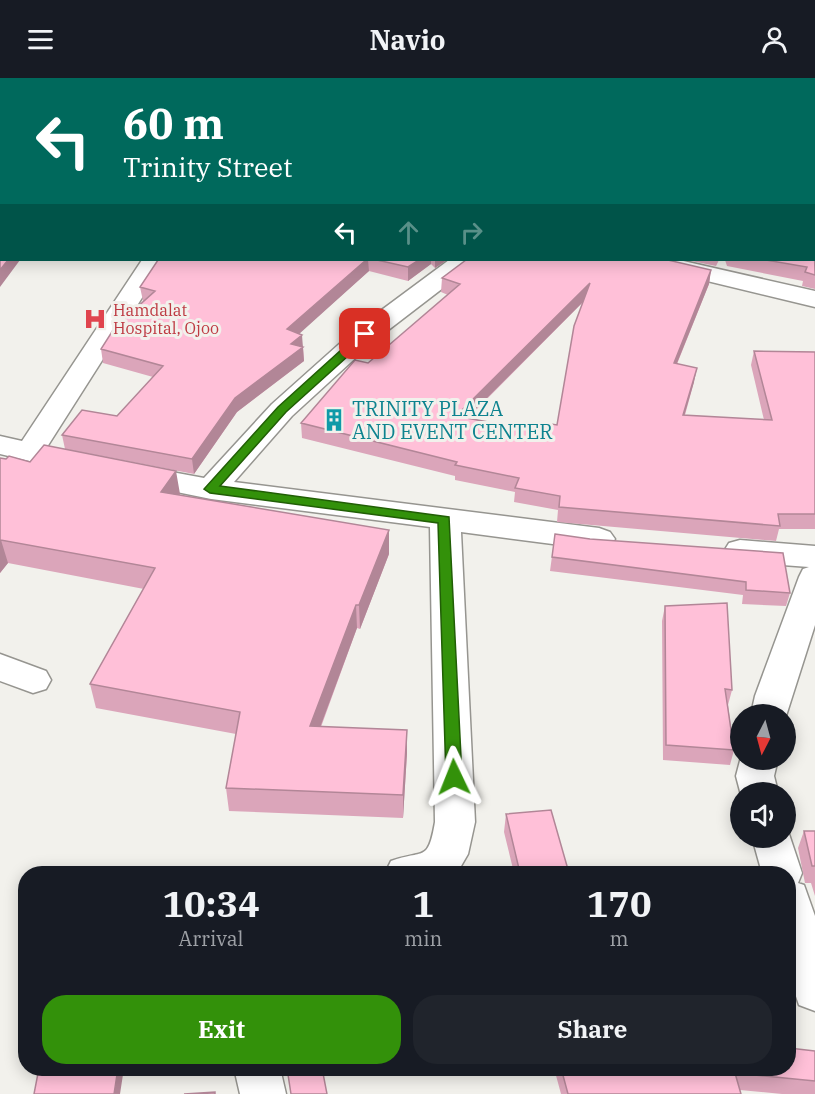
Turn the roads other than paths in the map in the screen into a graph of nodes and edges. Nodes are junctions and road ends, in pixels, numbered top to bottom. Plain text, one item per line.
1 (153, 261) edge
2 (463, 261) edge
3 (654, 261) edge
4 (815, 299) edge
5 (0, 445) edge
6 (29, 453) junction
7 (210, 489) junction
8 (444, 520) junction
9 (624, 542) edge
10 (707, 548) edge
11 (815, 557) edge
12 (815, 577) edge
13 (0, 667) edge
14 (33, 680) dead end
15 (771, 704) edge
16 (775, 848) edge
17 (434, 866) edge
18 (780, 866) edge
19 (796, 923) edge
20 (815, 991) edge
21 (259, 1076) edge
22 (263, 1094) edge

1 - 6 street
2 - 7 street
3 - 4 street
5 - 6 street
6 - 7 street
7 - 8 street
8 - 9 street
8 - 17 street
10 - 11 street
12 - 15 street
13 - 14 street
16 - 18 street
19 - 20 street
21 - 22 street

